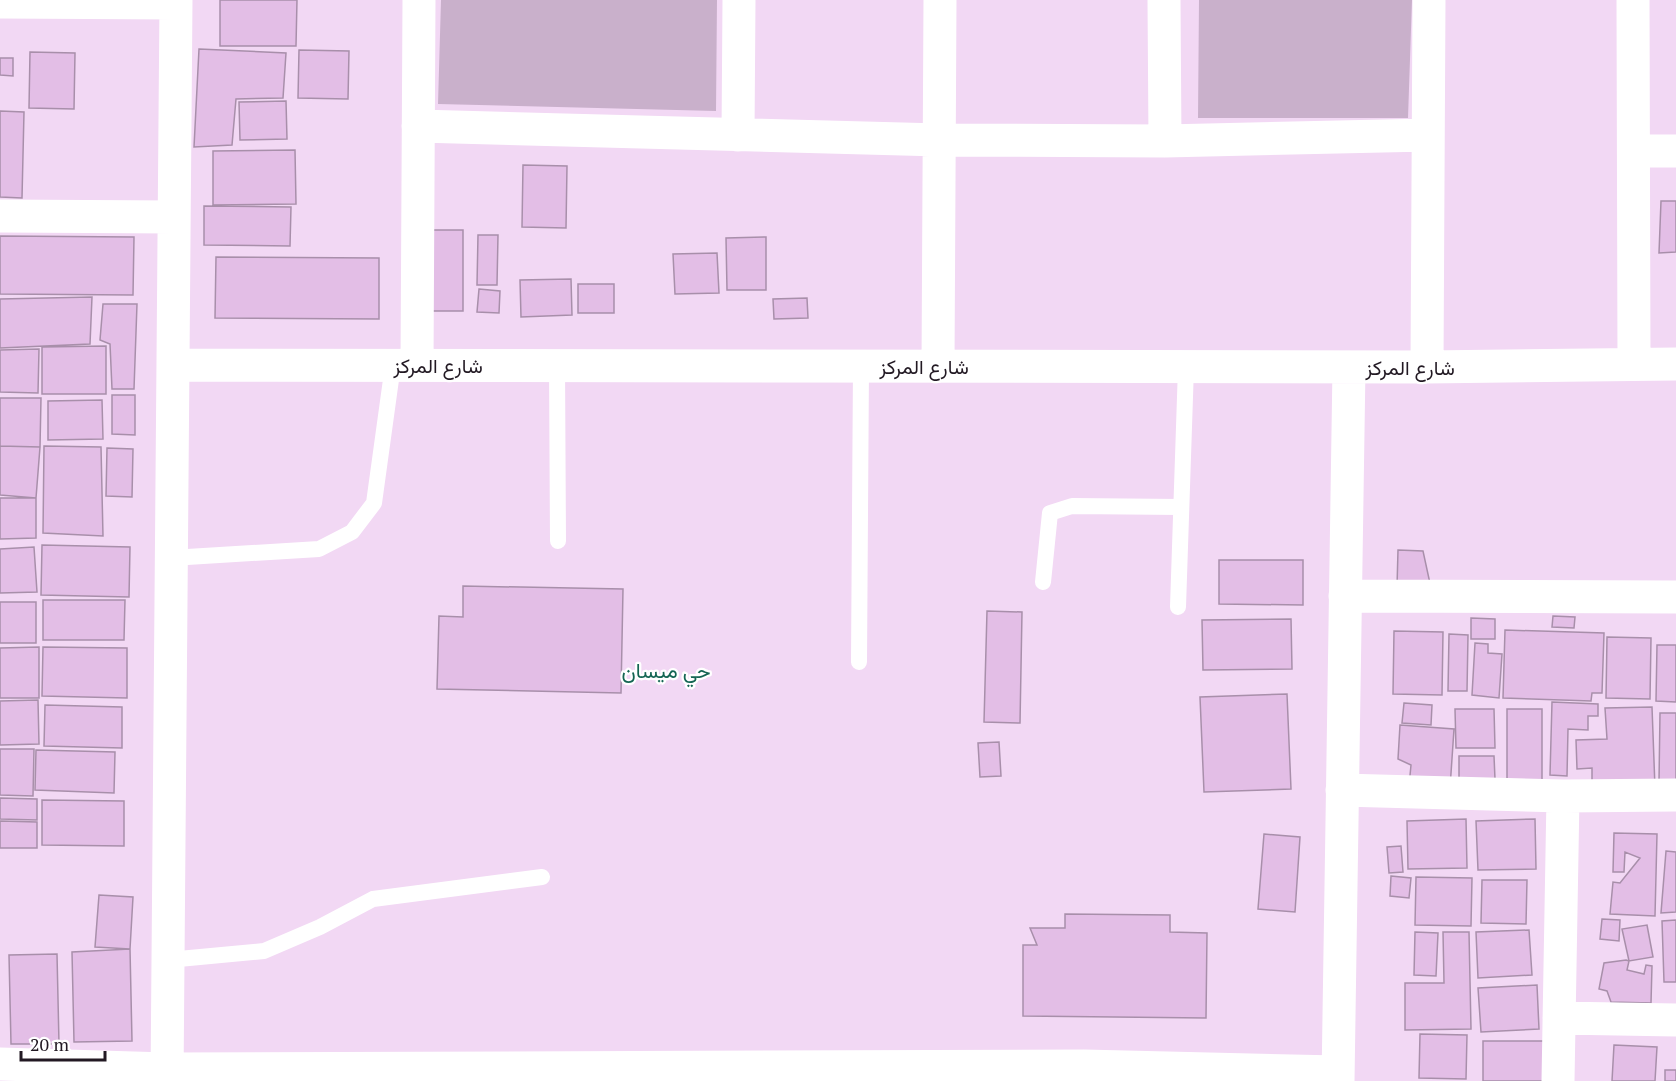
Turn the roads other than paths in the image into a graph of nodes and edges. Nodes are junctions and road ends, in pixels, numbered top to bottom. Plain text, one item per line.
1 (419, 0) edge
2 (739, 0) edge
3 (940, 0) edge
4 (1164, 0) edge
5 (1429, 0) edge
6 (1633, 0) edge
7 (0, 2) edge
8 (176, 2) edge
9 (418, 126) junction
10 (738, 135) junction
11 (1428, 135) junction
12 (940, 140) junction
13 (1165, 141) junction
14 (1676, 150) edge
15 (1634, 151) junction
16 (0, 216) edge
17 (174, 217) junction
18 (1634, 364) junction
19 (1676, 364) edge
20 (172, 365) junction
21 (405, 365) junction
22 (557, 365) junction
23 (861, 366) junction
24 (938, 366) junction
25 (1186, 367) junction
26 (1349, 367) junction
27 (1427, 367) junction
28 (1181, 507) junction
29 (558, 541) dead end
30 (171, 558) junction
31 (1043, 582) dead end
32 (1345, 596) junction
33 (1676, 597) edge
34 (1178, 607) dead end
35 (859, 662) dead end
36 (1342, 790) junction
37 (1676, 795) edge
38 (1563, 796) junction
39 (542, 877) dead end
40 (168, 960) junction
41 (1559, 1018) junction
42 (1676, 1020) edge
43 (0, 1065) edge
44 (1083, 1074) edge
45 (167, 1075) edge
46 (1338, 1076) edge
47 (1558, 1081) edge

1 - 9 street
2 - 10 street
3 - 12 street
4 - 13 street
5 - 11 street
6 - 15 street
7 - 8 street
8 - 17 street
9 - 10 street
9 - 21 street
10 - 12 street
11 - 13 street
11 - 27 street
12 - 13 street
12 - 24 street
14 - 15 street
15 - 18 street
16 - 17 street
17 - 20 street
18 - 19 street, شارع المركز
18 - 27 street, شارع المركز
20 - 21 street, شارع المركز
20 - 30 street
21 - 22 street, شارع المركز
21 - 30 lane
22 - 23 street, شارع المركز
22 - 29 lane
23 - 24 street, شارع المركز
23 - 35 lane
24 - 25 street, شارع المركز
25 - 26 street, شارع المركز
25 - 28 lane
26 - 27 street, شارع المركز
26 - 32 street
28 - 31 lane
28 - 34 lane
30 - 40 street
32 - 33 street
32 - 36 street
36 - 38 street
36 - 46 street
37 - 38 street
38 - 41 street
39 - 40 lane
40 - 45 street
41 - 42 street
41 - 47 street
43 - 45 street
44 - 45 street
44 - 46 street

